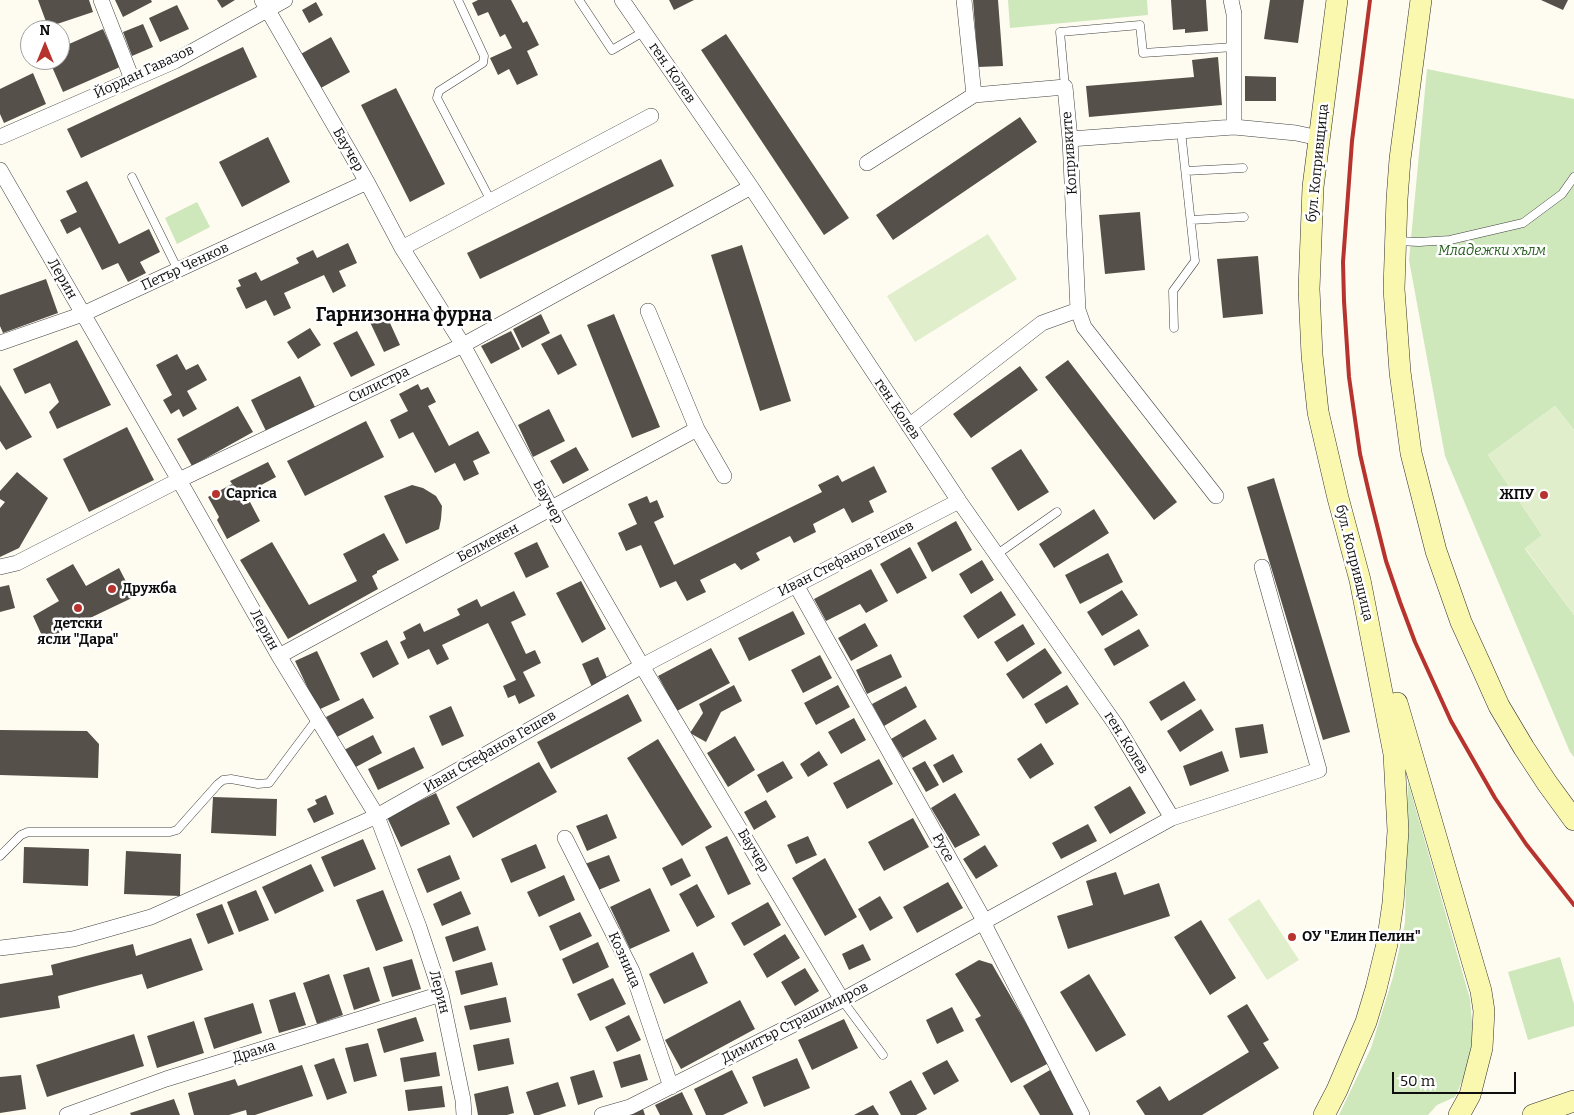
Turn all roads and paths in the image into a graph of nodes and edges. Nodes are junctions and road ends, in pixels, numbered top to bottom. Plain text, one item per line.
1 (101, 0) edge
2 (284, 0) edge
3 (458, 0) edge
4 (579, 0) edge
5 (622, 0) edge
6 (964, 0) edge
7 (1231, 0) edge
8 (1337, 0) edge
9 (1421, 0) edge
10 (265, 5) edge
11 (643, 32) junction
12 (1234, 47) junction
13 (132, 79) junction
14 (1065, 87) junction
15 (974, 95) junction
16 (651, 116) dead end
17 (1234, 126) junction
18 (1181, 132) junction
19 (0, 137) edge
20 (1319, 138) junction
21 (1070, 139) junction
22 (867, 163) dead end
23 (1243, 168) dead end
24 (1186, 171) junction
25 (2, 177) edge
26 (132, 177) dead end
27 (1574, 177) edge
28 (367, 182) junction
29 (751, 187) junction
30 (491, 201) junction
31 (1244, 217) dead end
32 (1191, 220) junction
33 (1395, 241) junction
34 (402, 248) junction
35 (178, 270) junction
36 (1078, 310) junction
37 (648, 312) dead end
38 (83, 314) junction
39 (1174, 328) dead end
40 (0, 344) edge
41 (463, 345) junction
42 (909, 426) junction
43 (697, 429) junction
44 (724, 476) dead end
45 (179, 480) junction
46 (1216, 496) dead end
47 (958, 501) junction
48 (552, 508) junction
49 (1057, 512) dead end
50 (996, 555) junction
51 (0, 567) edge
52 (1262, 567) dead end
53 (1360, 580) junction
54 (796, 584) junction
55 (279, 656) junction
56 (642, 666) junction
57 (318, 719) junction
58 (377, 816) junction
59 (1172, 818) junction
60 (1574, 820) edge
61 (566, 838) dead end
62 (0, 856) edge
63 (985, 922) junction
64 (0, 948) edge
65 (442, 994) junction
66 (842, 1000) junction
67 (883, 1055) dead end
68 (671, 1086) junction
69 (1574, 1101) edge
70 (68, 1115) edge
71 (464, 1115) edge
72 (602, 1115) edge
73 (1082, 1115) edge
74 (1324, 1115) edge
75 (1459, 1115) edge
76 (1533, 1115) edge

1 - 13 street
2 - 10 street, Йордан Гавазов
3 - 30 lane
4 - 11 lane
5 - 11 street, ген. Колев
6 - 15 street
7 - 12 street
8 - 20 main road, бул. Копривщица
9 - 33 main road
10 - 13 street, Йордан Гавазов
10 - 28 street, Баучер
11 - 29 street, ген. Колев
12 - 14 lane
12 - 17 street
13 - 19 street, Йордан Гавазов
14 - 15 street
14 - 21 street, Копривките
15 - 22 street
16 - 30 street
17 - 18 street
17 - 20 street
18 - 21 street
18 - 24 lane
20 - 53 main road, бул. Копривщица
21 - 36 street, Копривките
23 - 24 lane
24 - 32 lane
25 - 38 street, Лерин
26 - 35 lane
27 - 33 lane
28 - 34 street, Баучер
28 - 35 street, Петър Ченков
29 - 41 street, Силистра
29 - 42 street, ген. Колев
30 - 34 street
31 - 32 lane
32 - 39 lane
33 - 60 main road
34 - 41 street, Баучер
35 - 38 street, Петър Ченков
36 - 42 street
36 - 46 street
37 - 43 street
38 - 40 street, Петър Ченков
38 - 45 street, Лерин
41 - 45 street, Силистра
41 - 48 street, Баучер
42 - 47 street, ген. Колев
43 - 44 street
43 - 48 street, Белмекен
45 - 51 street, Силистра
45 - 55 street, Лерин
47 - 50 street, ген. Колев
47 - 54 street, Иван Стефанов Гешев
48 - 55 street, Белмекен
48 - 56 street, Баучер
49 - 50 lane
50 - 59 street, ген. Колев
52 - 59 street, Димитър Страшимиров
53 - 74 main road, бул. Копривщица
53 - 75 main road
54 - 56 street, Иван Стефанов Гешев
54 - 63 street, Русе
55 - 57 street, Лерин
56 - 58 street, Иван Стефанов Гешев
56 - 66 street, Баучер
57 - 58 street, Лерин
57 - 62 lane
58 - 64 street, Иван Стефанов Гешев
58 - 65 street, Лерин
59 - 63 street, Димитър Страшимиров
61 - 68 street, Козница
63 - 66 street, Димитър Страшимиров
63 - 73 street, Русе
65 - 70 street, Драма
65 - 71 street, Лерин
66 - 67 lane
66 - 68 street, Димитър Страшимиров
68 - 72 street, Димитър Страшимиров
69 - 76 main road

